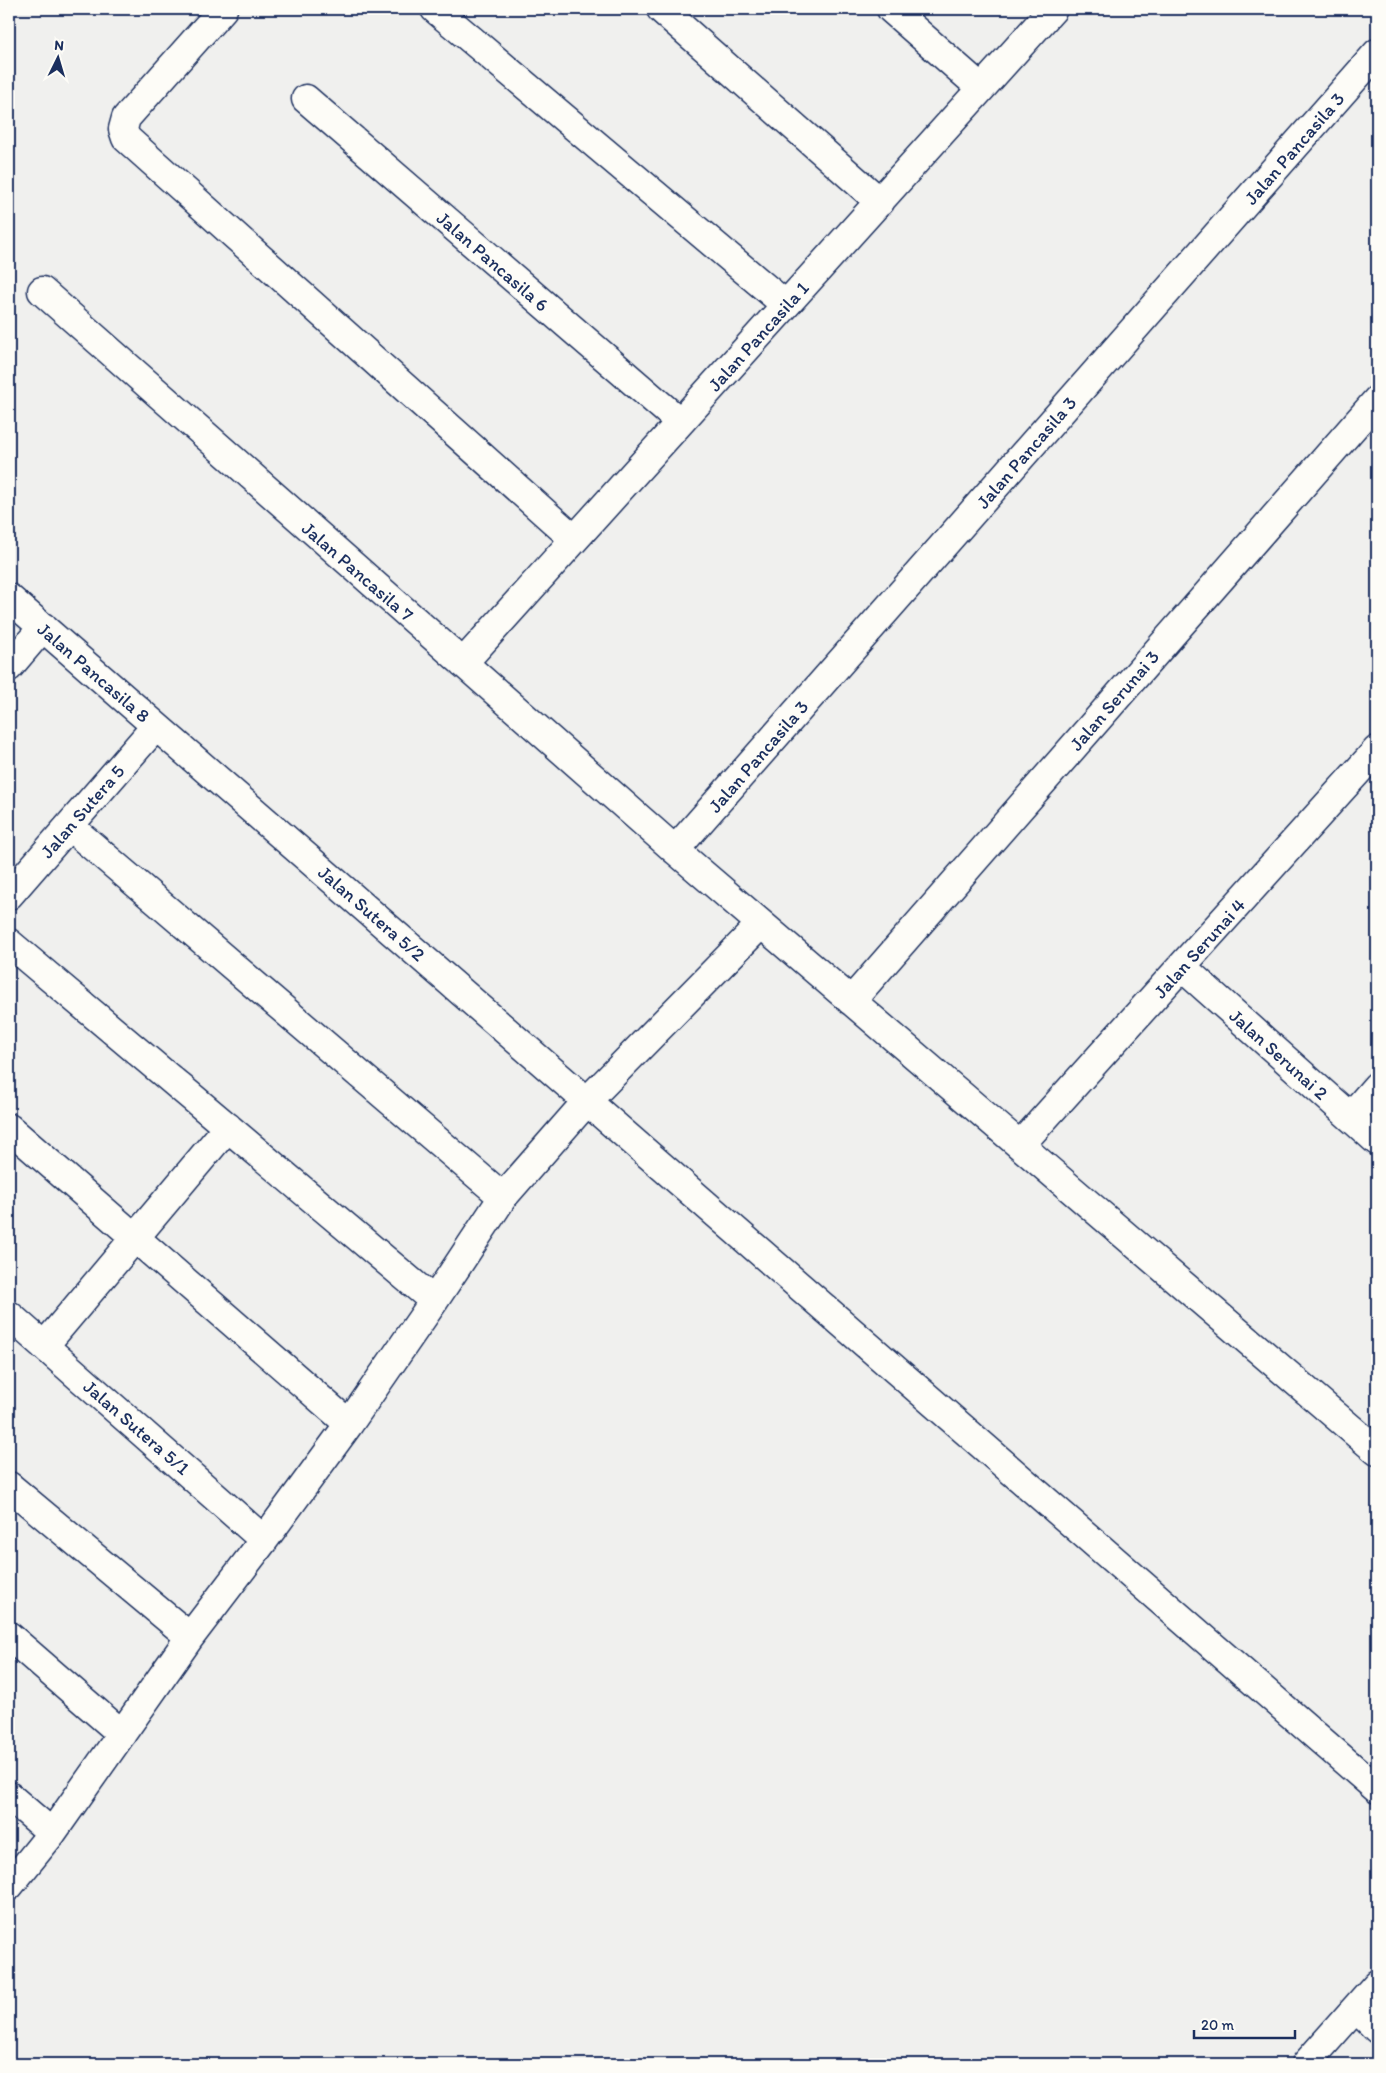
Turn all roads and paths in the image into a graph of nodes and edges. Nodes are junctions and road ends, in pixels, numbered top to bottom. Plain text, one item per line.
1 (223, 9) edge
2 (435, 9) edge
3 (661, 9) edge
4 (891, 9) edge
5 (1053, 9) edge
6 (1377, 53) edge
7 (981, 88) junction
8 (306, 100) dead end
9 (880, 202) junction
10 (42, 291) dead end
11 (786, 305) junction
12 (1377, 400) edge
13 (680, 422) junction
14 (574, 539) junction
15 (9, 598) edge
16 (42, 627) junction
17 (463, 663) junction
18 (9, 667) edge
19 (156, 726) junction
20 (1377, 750) edge
21 (70, 826) junction
22 (675, 850) junction
23 (9, 895) edge
24 (761, 924) junction
25 (9, 943) edge
26 (1182, 967) junction
27 (851, 1001) junction
28 (1377, 1086) edge
29 (588, 1100) junction
30 (1350, 1117) junction
31 (228, 1127) junction
32 (9, 1128) edge
33 (1377, 1141) edge
34 (1020, 1145) junction
35 (503, 1197) junction
36 (136, 1239) junction
37 (434, 1301) junction
38 (9, 1315) edge
39 (44, 1346) junction
40 (349, 1424) junction
41 (1377, 1451) edge
42 (9, 1486) edge
43 (264, 1540) junction
44 (9, 1636) edge
45 (190, 1637) junction
46 (122, 1734) junction
47 (1377, 1789) edge
48 (9, 1796) edge
49 (52, 1833) junction
50 (9, 1886) edge
51 (1377, 1984) edge
52 (1356, 2008) junction
53 (1377, 2029) edge
54 (1306, 2064) edge

1 - 14 street
2 - 11 street
3 - 9 street
4 - 7 street
5 - 7 street, Jalan Pancasila 1
6 - 22 street, Jalan Pancasila 3
7 - 9 street, Jalan Pancasila 1
8 - 13 street, Jalan Pancasila 6
9 - 11 street, Jalan Pancasila 1
10 - 17 street, Jalan Pancasila 7
11 - 13 street, Jalan Pancasila 1
12 - 27 street, Jalan Serunai 3
13 - 14 street, Jalan Pancasila 1
14 - 17 street, Jalan Pancasila 1
15 - 16 street, Jalan Pancasila 8
16 - 18 street
16 - 19 street, Jalan Pancasila 8
17 - 22 street, Jalan Pancasila 7
19 - 21 street, Jalan Sutera 5
19 - 29 street, Jalan Sutera 5/2
20 - 26 street, Jalan Serunai 4
21 - 23 street, Jalan Sutera 5
21 - 35 street
22 - 24 street, Jalan Pancasila 7
24 - 27 street, Jalan Pancasila 7
24 - 29 street
25 - 31 street
26 - 30 street, Jalan Serunai 2
26 - 34 street, Jalan Serunai 4
27 - 34 street, Jalan Pancasila 7
28 - 30 street
29 - 35 street
29 - 47 street, Jalan Sutera 5/2
30 - 33 street, Jalan Serunai 2
31 - 36 street
31 - 37 street
32 - 36 street
34 - 41 street, Jalan Pancasila 7
35 - 37 street
36 - 39 street
36 - 40 street
37 - 40 street
38 - 39 street, Jalan Sutera 5/1
39 - 43 street, Jalan Sutera 5/1
40 - 43 street
42 - 45 street
43 - 45 street
44 - 46 street
45 - 46 street
46 - 49 street
48 - 49 street
49 - 50 street
51 - 52 street
52 - 53 street
52 - 54 street

